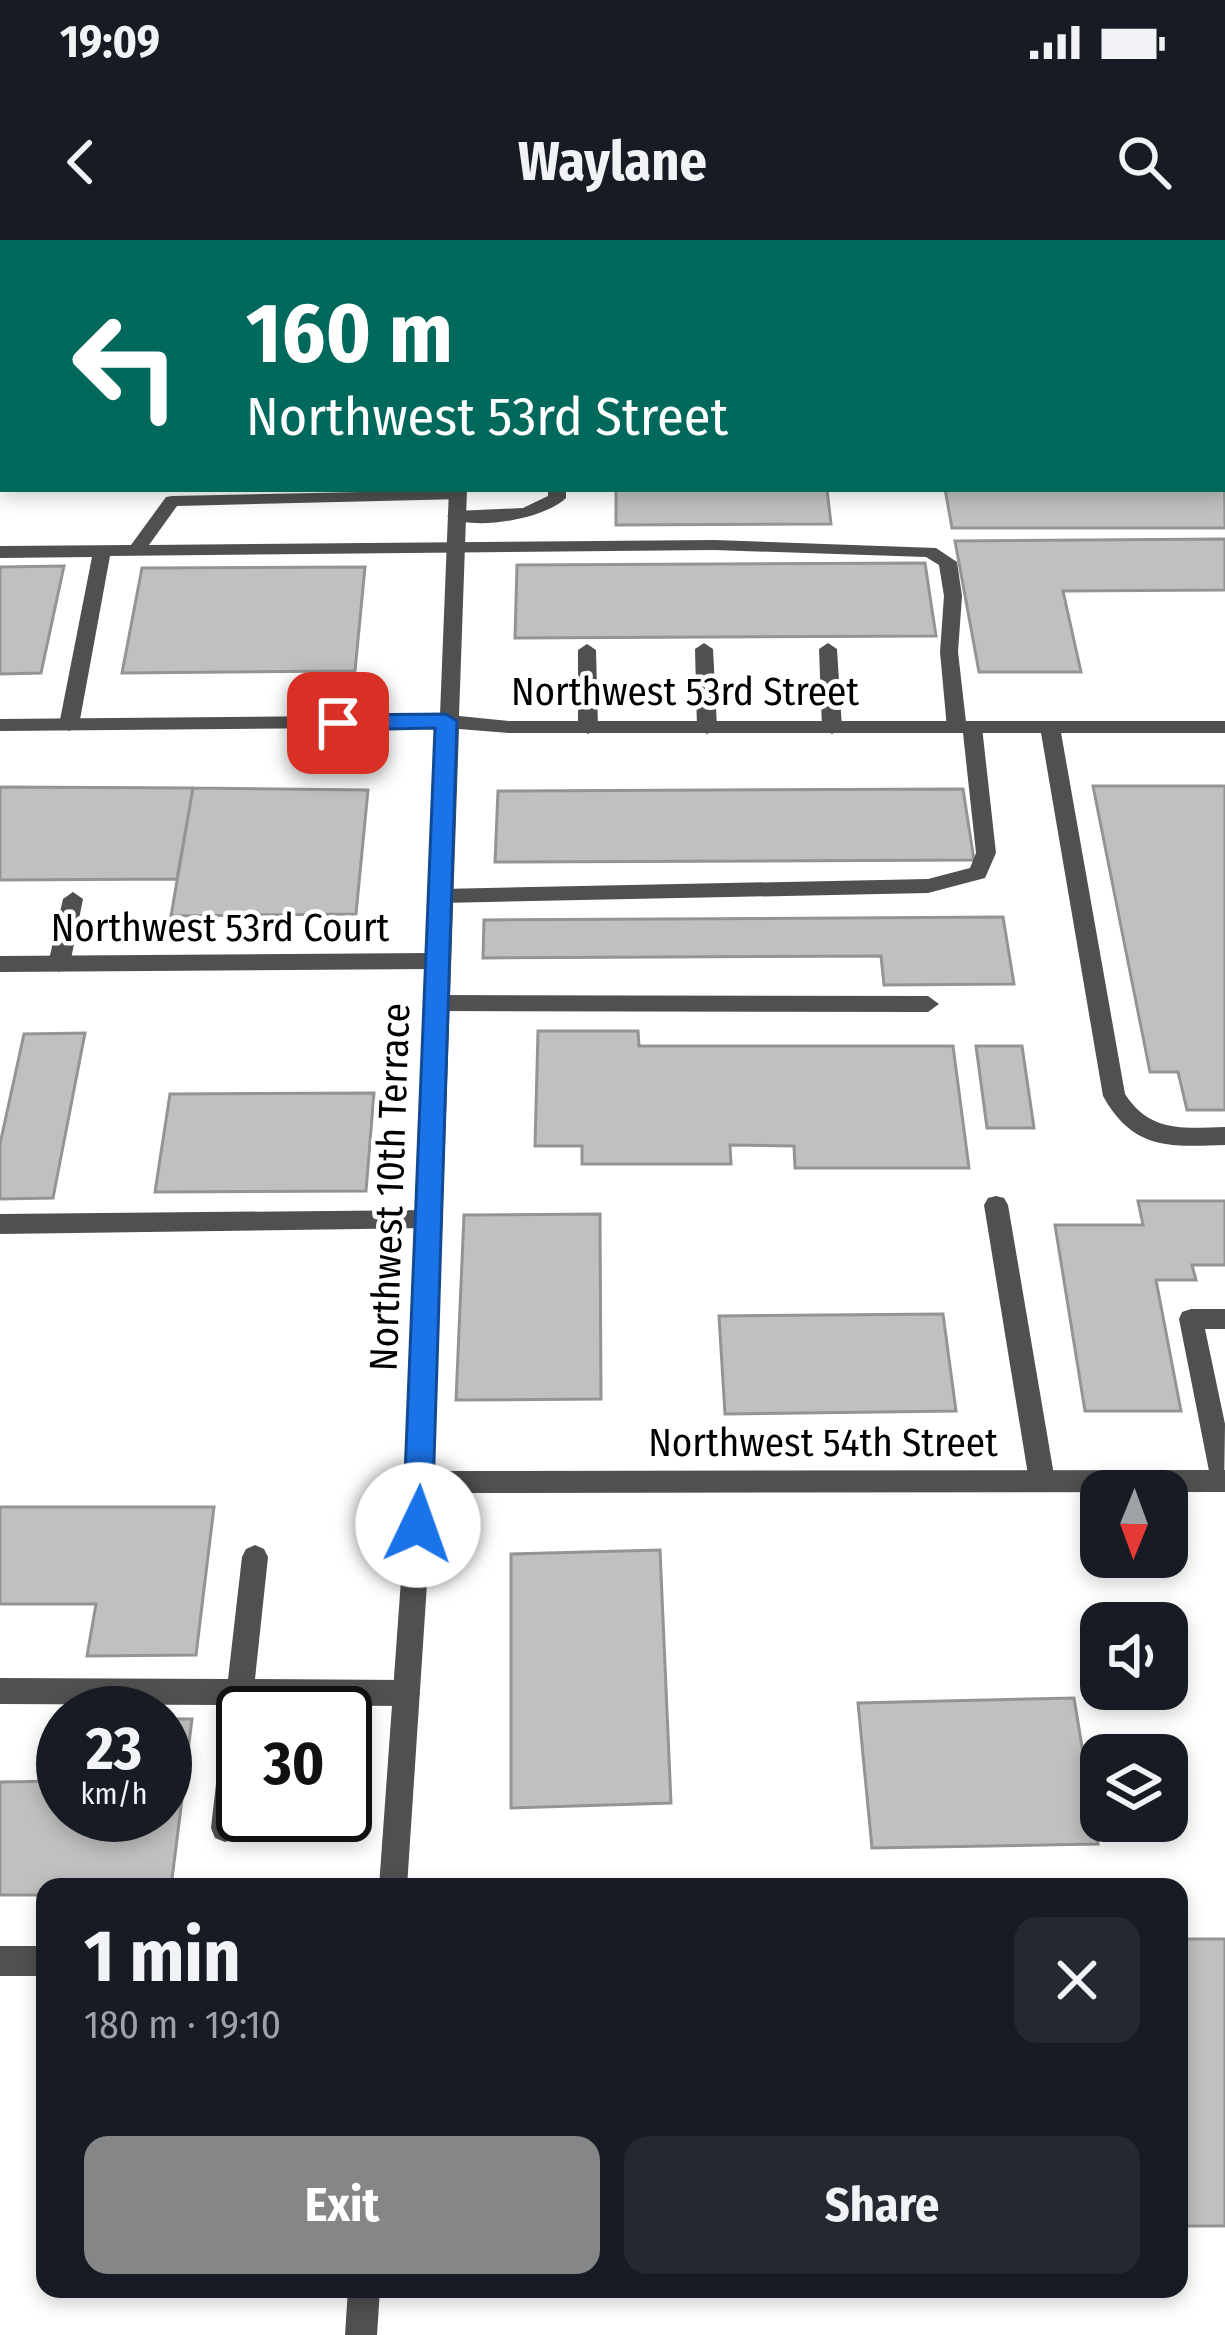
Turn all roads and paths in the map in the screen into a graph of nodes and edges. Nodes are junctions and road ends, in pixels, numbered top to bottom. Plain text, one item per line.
1 (557, 492) edge
2 (457, 500) edge
3 (454, 549) junction
4 (136, 551) junction
5 (102, 552) junction
6 (0, 553) edge
7 (704, 649) dead end
8 (828, 649) dead end
9 (587, 650) dead end
10 (446, 721) junction
11 (0, 725) edge
12 (69, 725) junction
13 (964, 727) junction
14 (1225, 727) edge
15 (588, 728) junction
16 (706, 728) junction
17 (832, 728) junction
18 (1049, 728) junction
19 (441, 896) junction
20 (73, 899) dead end
21 (440, 961) junction
22 (59, 964) junction
23 (0, 966) edge
24 (438, 1003) junction
25 (928, 1004) dead end
26 (1225, 1136) edge
27 (996, 1205) dead end
28 (430, 1219) junction
29 (0, 1224) edge
30 (1225, 1319) edge
31 (1225, 1480) edge
32 (1042, 1481) junction
33 (421, 1483) junction
34 (255, 1557) dead end
35 (240, 1686) edge
36 (0, 1690) edge
37 (216, 1691) edge
38 (372, 1693) edge
39 (406, 1693) junction
40 (393, 1878) edge
41 (0, 1961) edge
42 (36, 1961) edge
43 (363, 2298) edge
44 (361, 2335) edge

1 - 2 street
2 - 3 street, Northwest 10th Terrace
2 - 4 street
3 - 4 street
3 - 10 street, Northwest 10th Terrace
3 - 13 street
4 - 5 street
5 - 6 street
5 - 12 street
7 - 16 street
8 - 17 street
9 - 15 street
10 - 12 street, Northwest 53rd Street
10 - 15 street, Northwest 53rd Street
10 - 19 street, Northwest 10th Terrace
11 - 12 street, Northwest 53rd Street
13 - 17 street, Northwest 53rd Street
13 - 18 street, Northwest 53rd Street
13 - 19 street
14 - 18 street, Northwest 53rd Street
15 - 16 street, Northwest 53rd Street
16 - 17 street, Northwest 53rd Street
18 - 26 street
19 - 21 street, Northwest 10th Terrace
20 - 22 street
21 - 22 street, Northwest 53rd Court
21 - 24 street, Northwest 10th Terrace
22 - 23 street, Northwest 53rd Court
24 - 25 street
24 - 28 street, Northwest 10th Terrace
27 - 32 street
28 - 29 street
28 - 33 street, Northwest 10th Terrace
30 - 31 street
31 - 32 street, Northwest 54th Street
32 - 33 street, Northwest 54th Street
33 - 39 street, Northwest 10th Terrace
34 - 35 street
36 - 37 street
38 - 39 street
39 - 40 street, Northwest 10th Terrace
41 - 42 street
43 - 44 street

